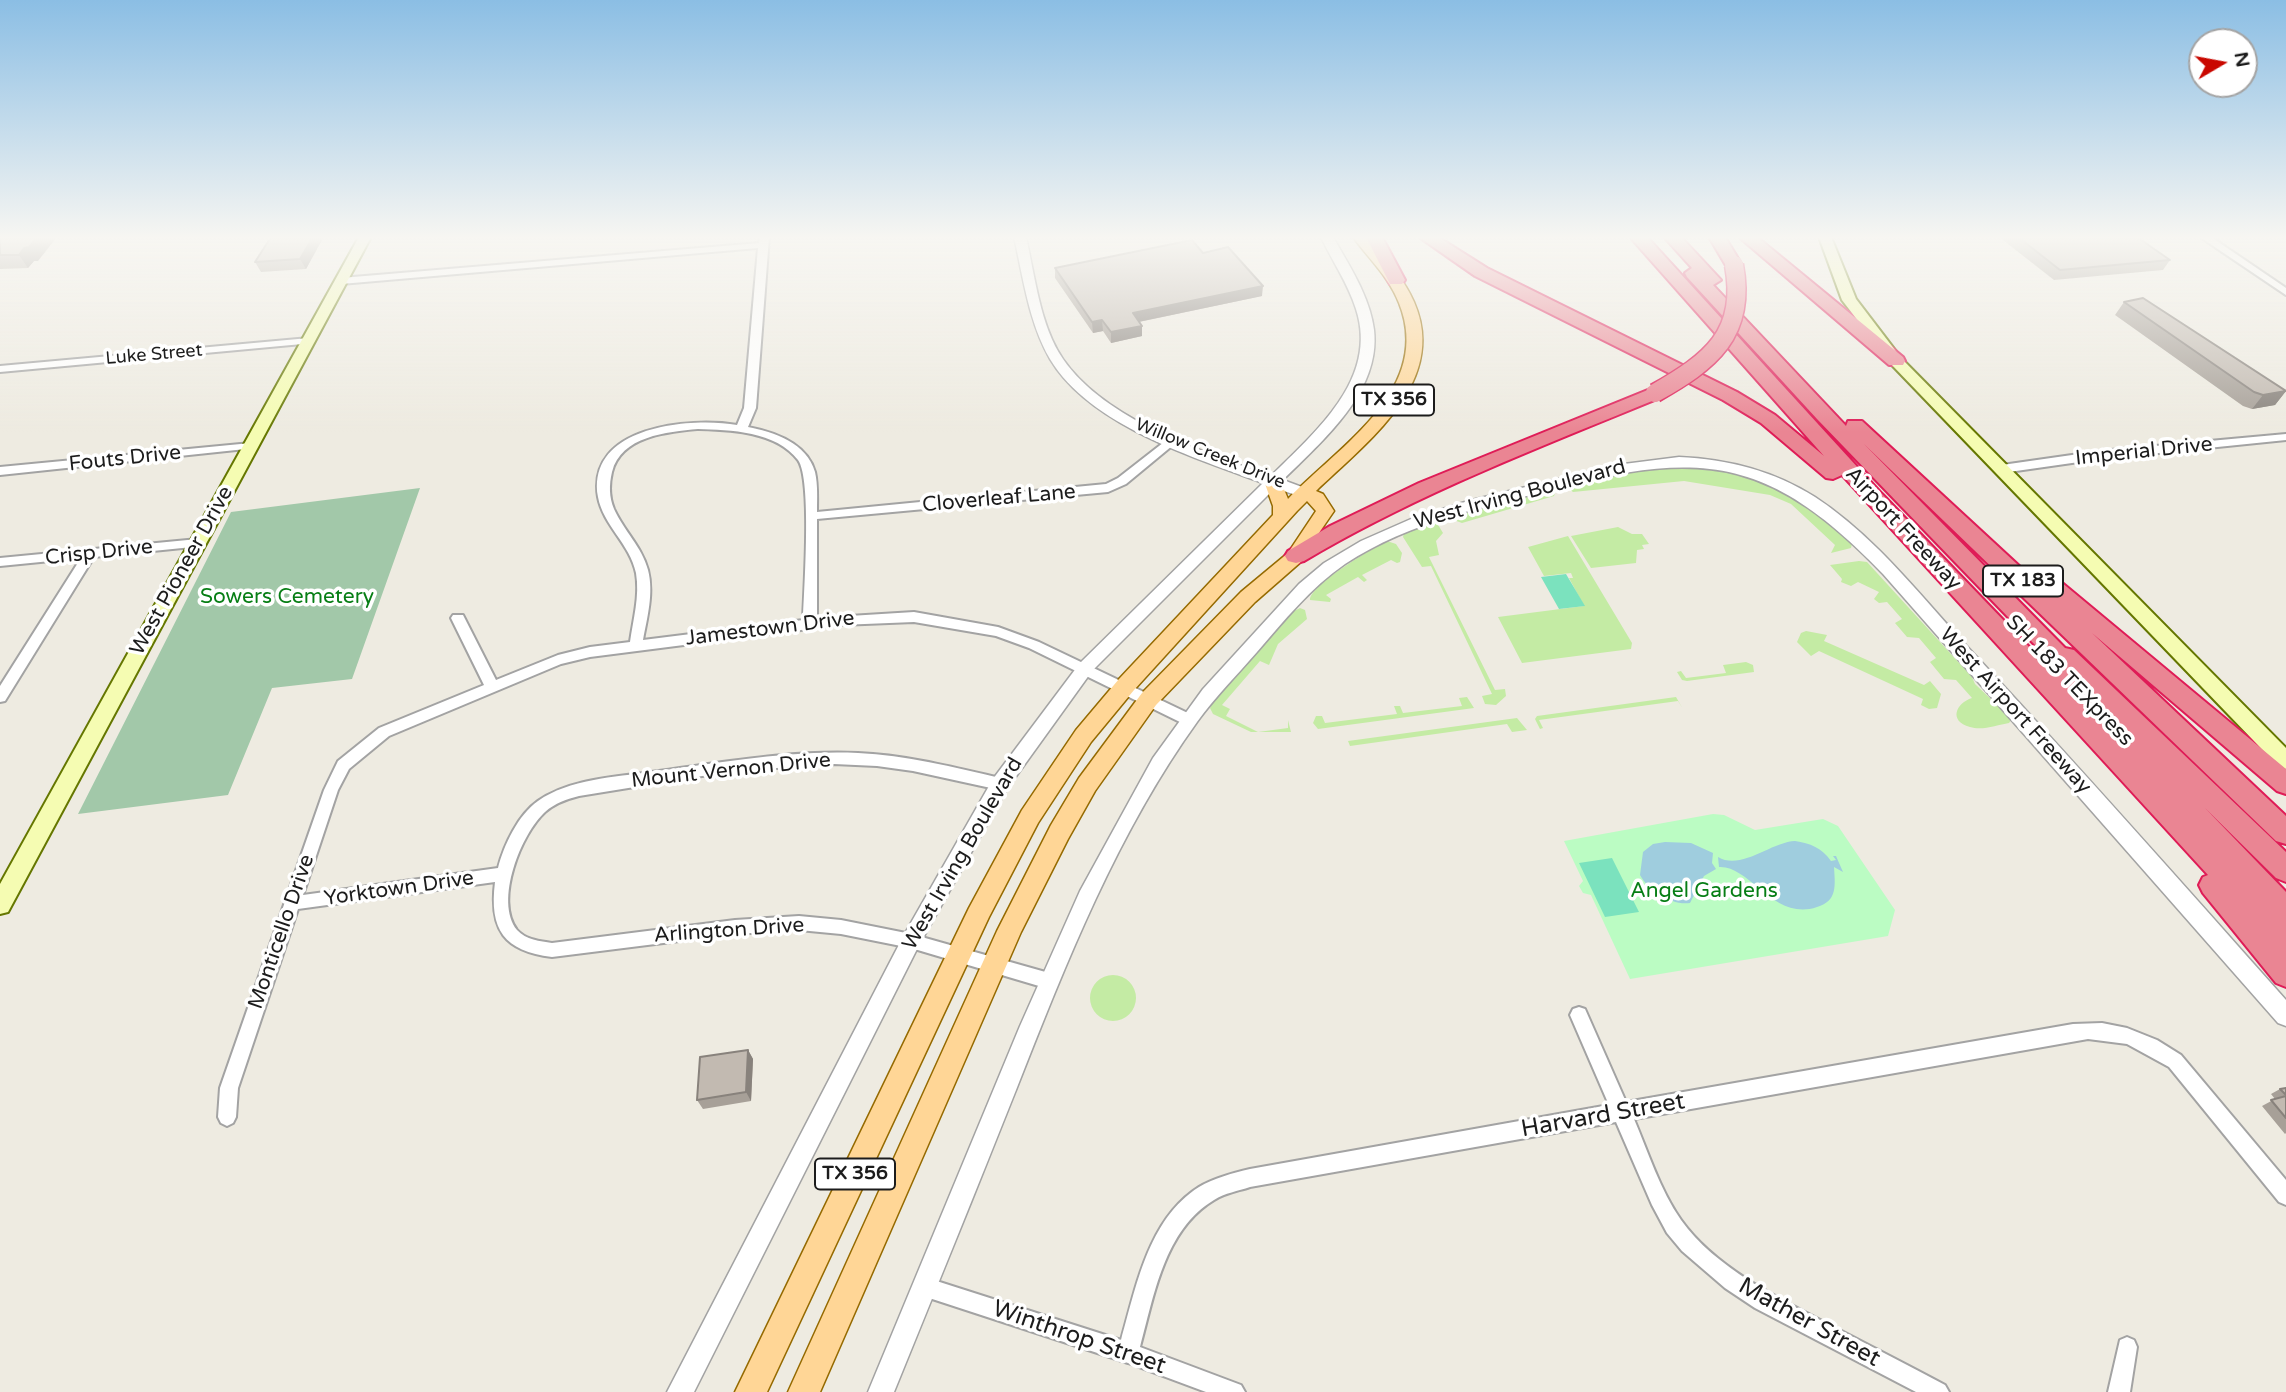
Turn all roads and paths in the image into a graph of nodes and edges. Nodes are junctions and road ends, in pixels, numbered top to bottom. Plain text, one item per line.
1 (330, 302) edge
2 (759, 302) edge
3 (1038, 302) edge
4 (1359, 302) edge
5 (1408, 302) edge
6 (1542, 302) edge
7 (1698, 302) edge
8 (1711, 302) edge
9 (1720, 302) edge
10 (1733, 302) edge
11 (1739, 302) edge
12 (1825, 302) edge
13 (1851, 302) edge
14 (309, 341) junction
15 (1896, 361) junction
16 (0, 369) edge
17 (742, 427) junction
18 (1860, 430) junction
19 (2286, 437) edge
20 (1172, 441) junction
21 (251, 446) junction
22 (1705, 462) joint
23 (2001, 469) junction
24 (0, 471) edge
25 (1273, 481) junction
26 (1305, 492) junction
27 (811, 516) junction
28 (1282, 518) junction
29 (198, 543) junction
30 (90, 554) junction
31 (1296, 556) junction
32 (0, 562) edge
33 (1959, 589) junction
34 (2020, 616) junction
35 (458, 618) dead end
36 (810, 623) junction
37 (636, 645) junction
38 (1086, 667) junction
39 (492, 686) junction
40 (1122, 688) junction
41 (0, 697) edge
42 (1148, 700) junction
43 (1189, 720) junction
44 (354, 753) joint
45 (2120, 759) junction
46 (2286, 761) edge
47 (1000, 784) junction
48 (2286, 784) edge
49 (2286, 833) edge
50 (2286, 870) edge
51 (506, 874) junction
52 (2286, 896) edge
53 (292, 903) junction
54 (0, 905) edge
55 (2286, 911) edge
56 (911, 941) junction
57 (2286, 942) edge
58 (959, 957) junction
59 (994, 965) junction
60 (2286, 974) edge
61 (1049, 981) junction
62 (1579, 1015) dead end
63 (2286, 1016) edge
64 (1622, 1112) junction
65 (228, 1117) dead end
66 (2286, 1195) edge
67 (924, 1287) junction
68 (2127, 1347) dead end
69 (1128, 1353) junction
70 (680, 1392) edge
71 (751, 1392) edge
72 (804, 1392) edge
73 (881, 1392) edge
74 (1234, 1392) edge
75 (1938, 1392) edge
76 (2119, 1392) edge

1 - 14 main road, West Pioneer Drive
2 - 17 street
3 - 20 street, Willow Creek Drive
4 - 25 street, West Irving Boulevard
5 - 26 main road, West Irving Boulevard / TX 356
6 - 33 highway
7 - 33 highway, Airport Freeway / TX 183
8 - 55 highway, SH 183 TEXpress
9 - 34 highway, SH 183 TEXpress
10 - 18 highway, Airport Freeway / TX 183
11 - 31 highway, bridge
12 - 15 highway
13 - 15 main road
14 - 16 street, Luke Street
14 - 21 main road, West Pioneer Drive
15 - 23 main road
17 - 27 street
17 - 37 street
18 - 48 highway
18 - 49 highway, Airport Freeway / TX 183
19 - 23 street, Imperial Drive
20 - 25 street, Willow Creek Drive
20 - 27 street, Cloverleaf Lane
21 - 24 street, Fouts Drive
21 - 29 main road, West Pioneer Drive
22 - 43 street, West Irving Boulevard
22 - 63 street, West Airport Freeway
23 - 46 main road
25 - 26 street, Willow Creek Drive
25 - 28 main road
25 - 38 street, West Irving Boulevard
26 - 28 main road, West Irving Boulevard / TX 356
26 - 31 main road
27 - 36 street
28 - 40 main road, West Irving Boulevard / TX 356
29 - 30 street, Crisp Drive
29 - 54 main road, West Pioneer Drive
30 - 32 street, Crisp Drive
30 - 41 street
31 - 42 main road, TX 356
33 - 45 highway, Airport Freeway / TX 183
34 - 50 highway
34 - 52 highway, SH 183 TEXpress
35 - 39 street
36 - 37 street, Jamestown Drive
36 - 38 street, Jamestown Drive
37 - 39 street, Jamestown Drive
38 - 40 street, Jamestown Drive
38 - 47 street, West Irving Boulevard
39 - 44 street, Jamestown Drive
40 - 42 street, Jamestown Drive
40 - 58 main road, West Irving Boulevard / TX 356
42 - 43 street, Jamestown Drive
42 - 59 main road, TX 356
43 - 61 street, West Irving Boulevard
44 - 53 street, Monticello Drive
45 - 57 highway, Airport Freeway / TX 183
45 - 60 highway
47 - 51 street, Mount Vernon Drive
47 - 56 street, West Irving Boulevard
51 - 53 street, Yorktown Drive
51 - 56 street, Arlington Drive
53 - 65 street, Monticello Drive
56 - 58 street, Arlington Drive
56 - 70 street, West Irving Boulevard
58 - 59 street, Arlington Drive
58 - 71 main road, West Irving Boulevard / TX 356
59 - 61 street, Arlington Drive
59 - 72 main road, TX 356
61 - 67 street, West Irving Boulevard
62 - 64 street, Mather Street
64 - 66 street, Harvard Street
64 - 69 street, Harvard Street
64 - 75 street, Mather Street
67 - 69 street, Winthrop Street
67 - 73 street, West Irving Boulevard
68 - 76 street
69 - 74 street, Winthrop Street

